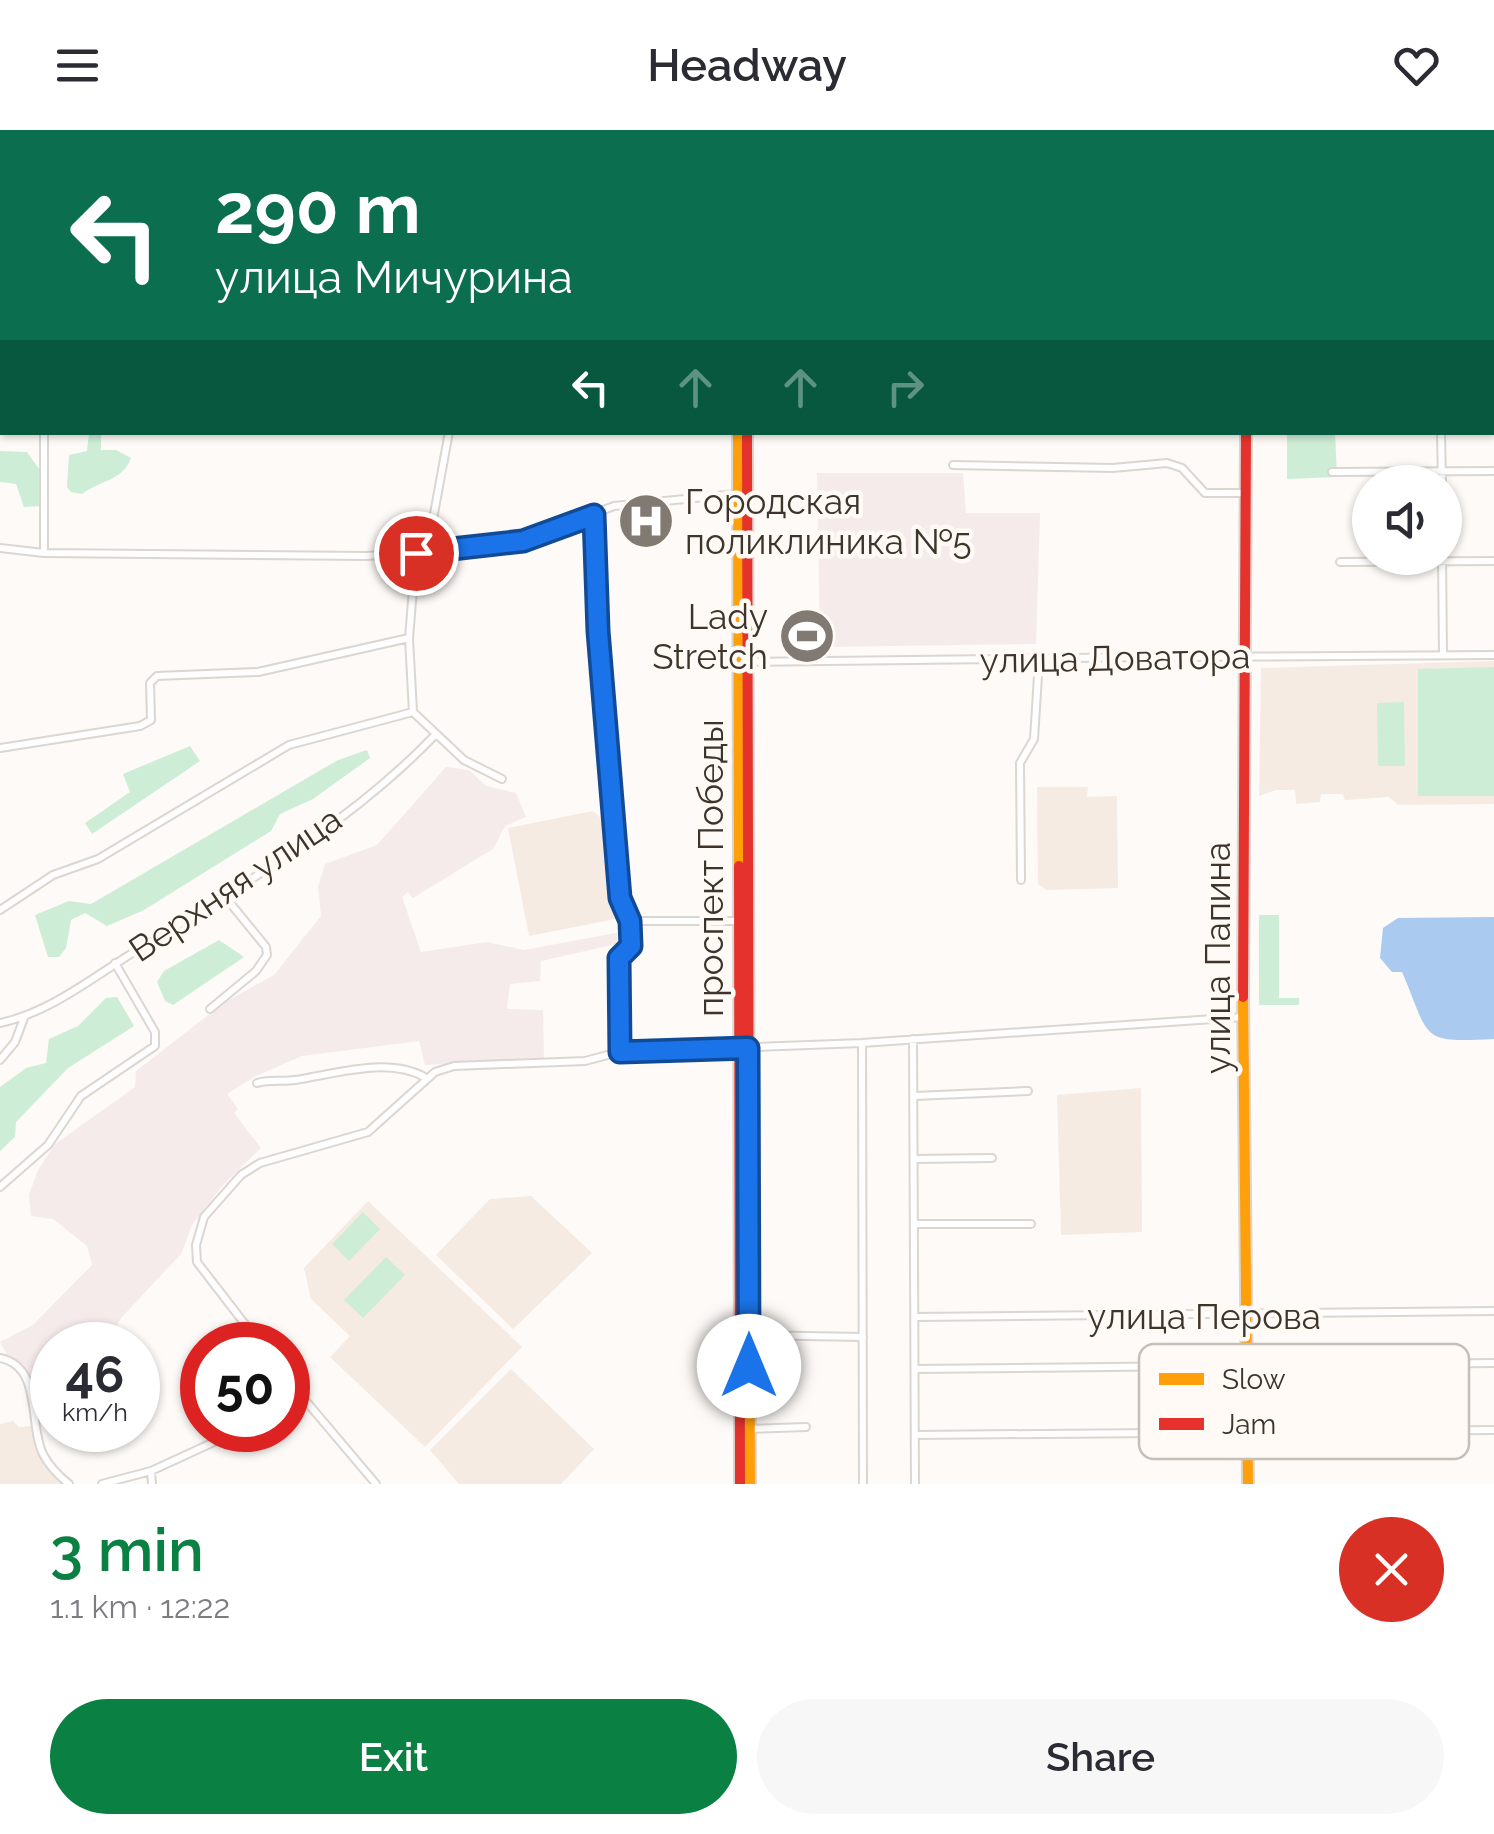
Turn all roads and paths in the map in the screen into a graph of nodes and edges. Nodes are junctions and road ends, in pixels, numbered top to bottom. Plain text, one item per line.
1 (44, 435) edge
2 (447, 435) edge
3 (738, 435) edge
4 (746, 435) edge
5 (1246, 435) edge
6 (1441, 435) edge
7 (954, 465) dead end
8 (1442, 465) edge
9 (1494, 471) edge
10 (1332, 472) dead end
11 (1352, 472) edge
12 (1462, 472) edge
13 (1246, 493) junction
14 (736, 494) junction
15 (594, 515) junction
16 (0, 548) edge
17 (44, 552) junction
18 (427, 552) junction
19 (416, 553) junction
20 (1462, 560) edge
21 (1494, 561) edge
22 (1340, 562) dead end
23 (1352, 562) edge
24 (1442, 575) edge
25 (409, 638) junction
26 (1443, 655) junction
27 (1494, 655) edge
28 (1244, 659) junction
29 (1039, 660) junction
30 (742, 662) junction
31 (413, 712) junction
32 (434, 735) junction
33 (0, 748) edge
34 (502, 780) dead end
35 (1021, 880) dead end
36 (226, 898) junction
37 (0, 910) edge
38 (630, 921) junction
39 (737, 921) junction
40 (116, 964) junction
41 (210, 1009) dead end
42 (24, 1016) junction
43 (1243, 1017) junction
44 (0, 1023) edge
45 (913, 1039) junction
46 (862, 1042) junction
47 (743, 1048) junction
48 (620, 1052) junction
49 (0, 1060) edge
50 (426, 1078) junction
51 (257, 1083) dead end
52 (1028, 1091) dead end
53 (915, 1096) junction
54 (992, 1158) dead end
55 (914, 1159) junction
56 (0, 1187) edge
57 (914, 1224) junction
58 (1031, 1224) dead end
59 (1494, 1311) edge
60 (1249, 1317) junction
61 (914, 1318) junction
62 (243, 1322) edge
63 (749, 1335) junction
64 (863, 1337) junction
65 (1248, 1344) edge
66 (0, 1358) edge
67 (1469, 1363) edge
68 (1494, 1363) edge
69 (1139, 1367) edge
70 (915, 1369) junction
71 (310, 1407) edge
72 (806, 1427) dead end
73 (750, 1429) junction
74 (1469, 1430) edge
75 (1494, 1430) edge
76 (915, 1434) junction
77 (1139, 1434) edge
78 (192, 1452) edge
79 (150, 1471) junction
80 (69, 1484) edge
81 (102, 1484) edge
82 (152, 1484) edge
83 (376, 1484) edge
84 (740, 1484) edge
85 (750, 1484) edge
86 (863, 1484) edge
87 (916, 1484) edge

1 - 17 street
2 - 18 street
3 - 14 main road, проспект Победы
4 - 30 main road, проспект Победы
5 - 13 main road, улица Папина
6 - 8 street
7 - 13 street
9 - 12 street
10 - 11 street
13 - 28 main road, улица Папина
14 - 15 street
14 - 30 main road, проспект Победы
15 - 18 street
15 - 38 street
16 - 17 street
17 - 19 street
18 - 19 street
19 - 25 street
20 - 21 street
22 - 23 street
24 - 26 street
25 - 31 street
25 - 33 street
26 - 27 street, улица Доватора
26 - 28 street, улица Доватора
28 - 29 street, улица Доватора
28 - 43 main road, улица Папина
29 - 30 street, улица Доватора
29 - 35 street
30 - 39 main road, проспект Победы
30 - 47 main road, проспект Победы
31 - 32 street
31 - 37 street
32 - 34 street
32 - 36 street, Верхняя улица
36 - 40 street, Верхняя улица
36 - 41 street
38 - 39 street
38 - 48 street
39 - 47 main road, проспект Победы
40 - 42 street, Верхняя улица
40 - 56 street
42 - 44 street, Верхняя улица
42 - 49 street
43 - 45 street
43 - 60 main road, улица Папина
45 - 46 street
45 - 53 street
46 - 47 street
46 - 64 street
47 - 48 street
47 - 63 main road, проспект Победы
47 - 84 main road, проспект Победы
48 - 50 street
50 - 51 street
50 - 62 street
52 - 53 street
53 - 55 street
54 - 55 street
55 - 57 street
57 - 58 street
57 - 61 street
59 - 60 street, улица Перова
60 - 61 street, улица Перова
60 - 65 main road, улица Папина
61 - 70 street
63 - 64 street
63 - 73 main road, проспект Победы
64 - 86 street
66 - 80 street
67 - 68 street
69 - 70 street
70 - 76 street
71 - 83 street
72 - 73 street
73 - 85 main road, проспект Победы
74 - 75 street
76 - 77 street
76 - 87 street
78 - 79 street
79 - 81 street
79 - 82 street

